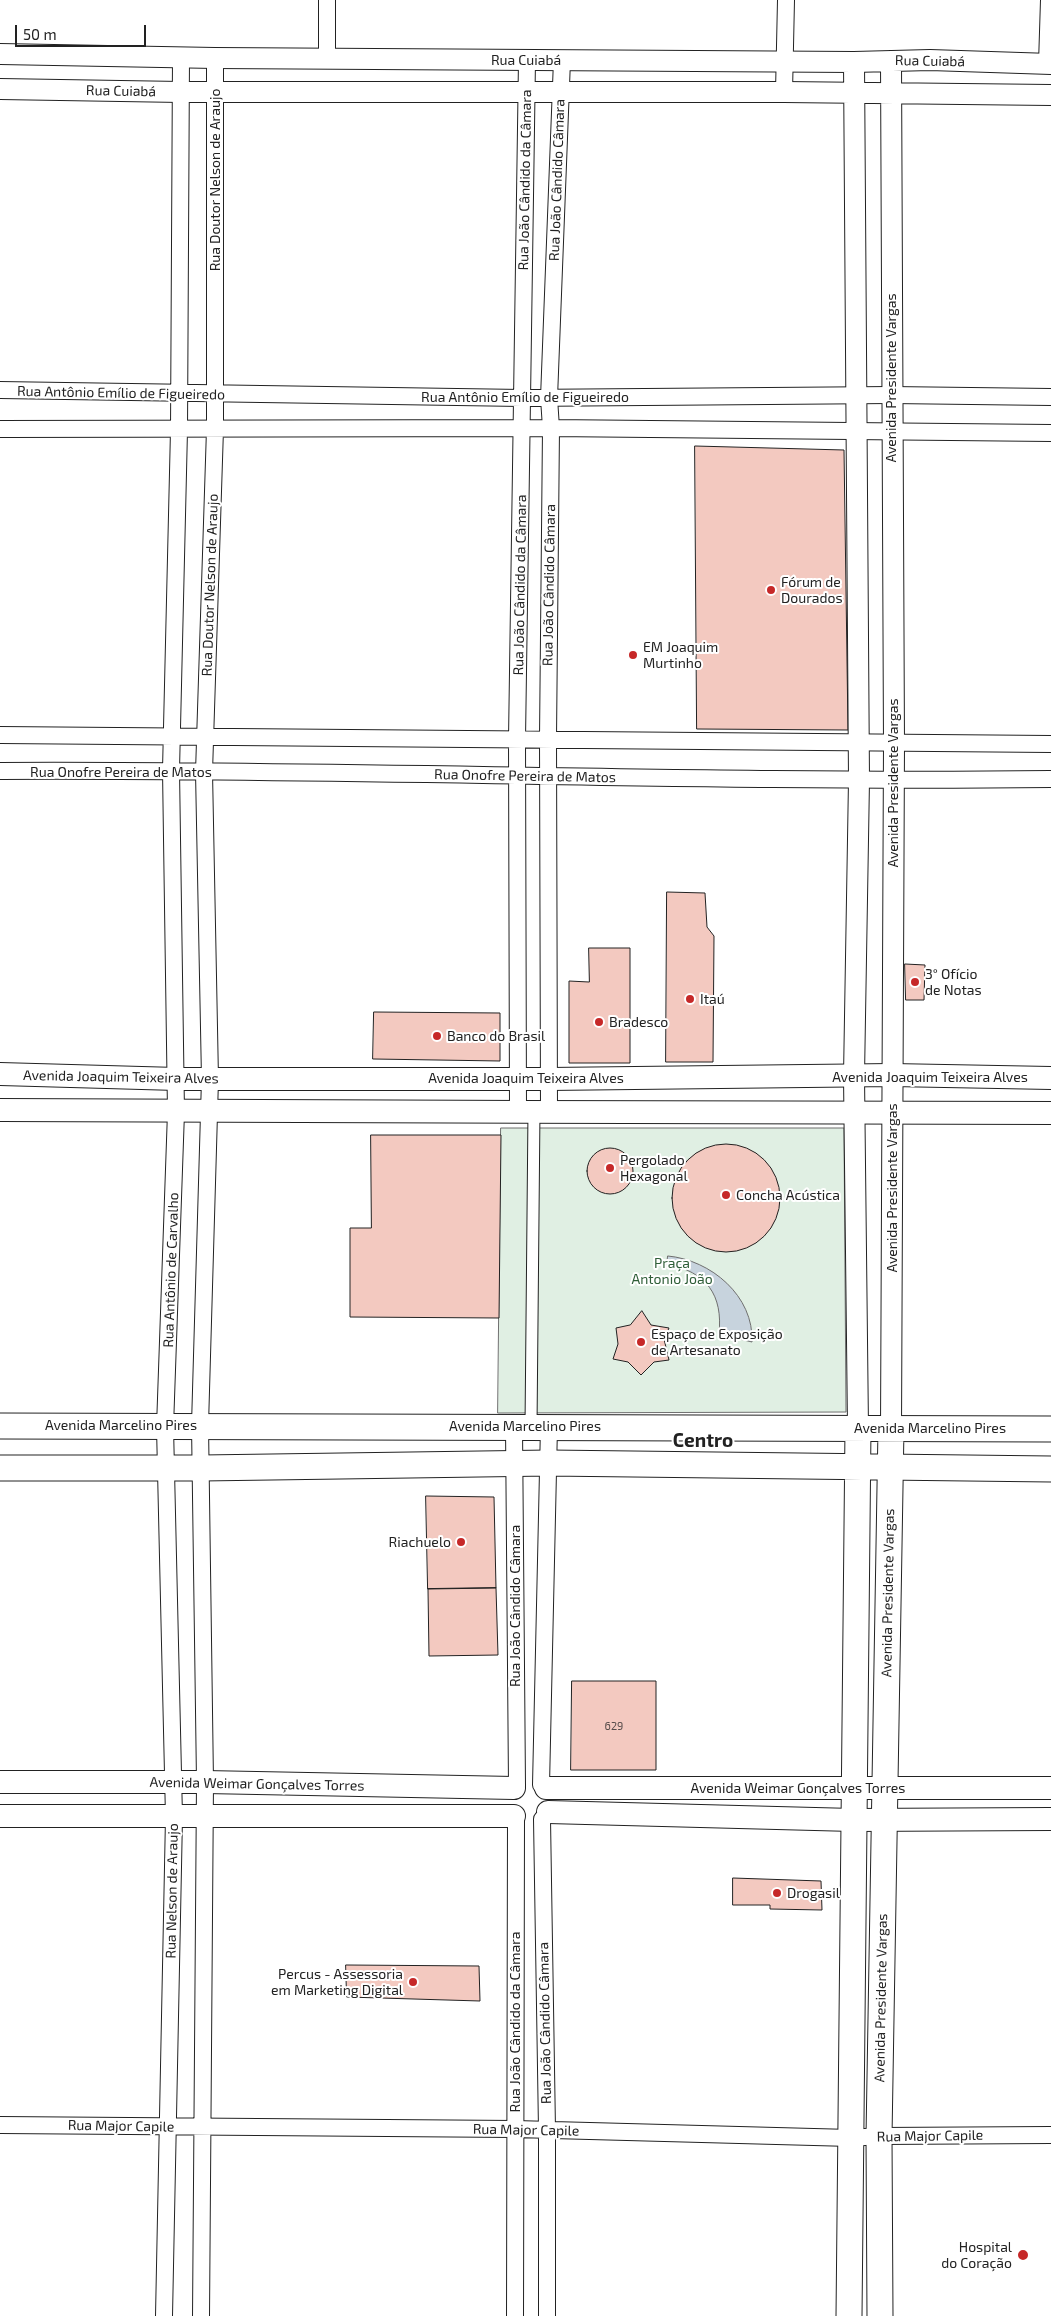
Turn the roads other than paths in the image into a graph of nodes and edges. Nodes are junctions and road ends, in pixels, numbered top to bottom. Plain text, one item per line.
1 (327, 0) edge
2 (786, 0) edge
3 (1049, 0) edge
4 (0, 54) edge
5 (180, 58) junction
6 (215, 58) junction
7 (327, 58) junction
8 (527, 60) junction
9 (562, 60) junction
10 (892, 60) junction
11 (785, 61) junction
12 (854, 62) junction
13 (1049, 64) edge
14 (0, 88) edge
15 (216, 91) junction
16 (181, 92) junction
17 (561, 92) junction
18 (784, 92) junction
19 (527, 93) junction
20 (891, 93) junction
21 (856, 94) junction
22 (1051, 95) edge
23 (0, 390) edge
24 (179, 394) junction
25 (214, 395) junction
26 (856, 395) junction
27 (891, 395) junction
28 (522, 398) junction
29 (549, 398) junction
30 (1051, 398) edge
31 (551, 428) junction
32 (0, 429) edge
33 (215, 429) junction
34 (523, 429) junction
35 (179, 430) junction
36 (892, 432) junction
37 (857, 433) junction
38 (1051, 433) edge
39 (0, 735) edge
40 (173, 737) junction
41 (205, 737) junction
42 (548, 738) junction
43 (517, 739) junction
44 (858, 743) junction
45 (894, 744) junction
46 (1051, 744) edge
47 (171, 770) junction
48 (0, 771) edge
49 (204, 772) junction
50 (518, 776) junction
51 (548, 776) junction
52 (1051, 779) edge
53 (860, 780) junction
54 (893, 781) junction
55 (0, 1074) edge
56 (892, 1075) junction
57 (854, 1076) junction
58 (518, 1078) junction
59 (1051, 1078) edge
60 (176, 1079) junction
61 (210, 1079) junction
62 (549, 1079) junction
63 (0, 1110) edge
64 (533, 1110) junction
65 (176, 1112) junction
66 (210, 1112) junction
67 (855, 1112) junction
68 (892, 1112) junction
69 (1051, 1113) edge
70 (200, 1425) junction
71 (0, 1426) edge
72 (531, 1426) junction
73 (165, 1427) junction
74 (858, 1428) junction
75 (892, 1428) junction
76 (1051, 1429) edge
77 (549, 1463) junction
78 (514, 1464) junction
79 (857, 1466) junction
80 (166, 1467) junction
81 (891, 1467) junction
82 (0, 1468) edge
83 (202, 1468) junction
84 (1051, 1469) edge
85 (855, 1636) junction
86 (887, 1637) junction
87 (0, 1782) edge
88 (173, 1782) junction
89 (205, 1782) junction
90 (515, 1787) junction
91 (543, 1787) junction
92 (853, 1788) junction
93 (884, 1788) junction
94 (1051, 1788) edge
95 (0, 1816) edge
96 (545, 1816) junction
97 (174, 1817) junction
98 (204, 1817) junction
99 (515, 1817) junction
100 (884, 1819) junction
101 (1051, 1819) edge
102 (853, 1820) junction
103 (0, 2125) edge
104 (168, 2126) junction
105 (204, 2127) junction
106 (515, 2129) junction
107 (547, 2130) junction
108 (1051, 2135) edge
109 (879, 2136) junction
110 (851, 2138) junction
111 (164, 2316) edge
112 (201, 2316) edge
113 (515, 2316) edge
114 (547, 2316) edge
115 (849, 2316) edge
116 (880, 2316) edge

1 - 7 street
2 - 11 street
3 - 13 street
4 - 5 street, Rua Cuiabá
5 - 6 street, Rua Cuiabá
5 - 16 street
6 - 7 street, Rua Cuiabá
6 - 15 street, Rua Doutor Nelson de Araujo
7 - 8 street, Rua Cuiabá
8 - 9 street, Rua Cuiabá
8 - 19 street, Rua João Cândido da Câmara
9 - 11 street, Rua Cuiabá
9 - 17 street, Rua João Cândido Câmara
10 - 12 street, Rua Cuiabá
10 - 13 street, Rua Cuiabá
10 - 20 street, Avenida Presidente Vargas
11 - 12 street, Rua Cuiabá
11 - 18 street
12 - 21 street, Avenida Presidente Vargas
14 - 16 street, Rua Cuiabá
15 - 16 street, Rua Cuiabá
15 - 19 street, Rua Cuiabá
15 - 25 street, Rua Doutor Nelson de Araujo
16 - 24 street
17 - 18 street, Rua Cuiabá
17 - 19 street, Rua Cuiabá
17 - 29 street, Rua João Cândido Câmara
18 - 21 street, Rua Cuiabá
19 - 28 street, Rua João Cândido da Câmara
20 - 21 street, Rua Cuiabá
20 - 22 street, Rua Cuiabá
20 - 27 street, Avenida Presidente Vargas
21 - 26 street, Avenida Presidente Vargas
23 - 24 street, Rua Antônio Emílio de Figueiredo
24 - 25 street, Rua Antônio Emílio de Figueiredo
24 - 35 street
25 - 28 street, Rua Antônio Emílio de Figueiredo
25 - 33 street, Rua Doutor Nelson de Araujo
26 - 27 street, Rua Antônio Emílio de Figueiredo
26 - 29 street, Rua Antônio Emílio de Figueiredo
26 - 37 street, Avenida Presidente Vargas
27 - 30 street, Rua Antônio Emílio de Figueiredo
27 - 36 street, Avenida Presidente Vargas
28 - 29 street, Rua Antônio Emílio de Figueiredo
28 - 34 street, Rua João Cândido da Câmara
29 - 31 street, Rua João Cândido Câmara
31 - 34 street
31 - 37 street
31 - 42 street, Rua João Cândido Câmara
32 - 35 street
33 - 34 street
33 - 35 street
33 - 41 street, Rua Doutor Nelson de Araujo
34 - 43 street, Rua João Cândido da Câmara
35 - 40 street
36 - 37 street
36 - 38 street
36 - 45 street, Avenida Presidente Vargas
37 - 44 street, Avenida Presidente Vargas
39 - 40 street
40 - 41 street
40 - 47 street
41 - 43 street
41 - 49 street, Rua Doutor Nelson de Araujo
42 - 43 street
42 - 44 street
42 - 51 street, Rua João Cândido Câmara
43 - 50 street, Rua João Cândido da Câmara
44 - 45 street
44 - 53 street, Avenida Presidente Vargas
45 - 46 street
45 - 54 street, Avenida Presidente Vargas
47 - 48 street, Rua Onofre Pereira de Matos
47 - 49 street, Rua Onofre Pereira de Matos
47 - 60 street
49 - 50 street, Rua Onofre Pereira de Matos
49 - 61 street, Rua Doutor Nelson de Araujo
50 - 51 street, Rua Onofre Pereira de Matos
50 - 58 street, Rua João Cândido da Câmara
51 - 53 street, Rua Onofre Pereira de Matos
51 - 62 street, Rua João Cândido Câmara
52 - 54 street, Rua Onofre Pereira de Matos
53 - 54 street, Rua Onofre Pereira de Matos
53 - 57 street, Avenida Presidente Vargas
54 - 56 street, Avenida Presidente Vargas
55 - 60 main road, Avenida Joaquim Teixeira Alves
56 - 57 main road, Avenida Joaquim Teixeira Alves
56 - 59 main road, Avenida Joaquim Teixeira Alves
56 - 68 street, Avenida Presidente Vargas
57 - 62 main road, Avenida Joaquim Teixeira Alves
57 - 67 street, Avenida Presidente Vargas
58 - 61 main road, Avenida Joaquim Teixeira Alves
58 - 62 main road, Avenida Joaquim Teixeira Alves
58 - 64 street, Rua João Cândido da Câmara
60 - 61 main road, Avenida Joaquim Teixeira Alves
60 - 65 street
61 - 66 street, Rua Doutor Nelson de Araujo
62 - 64 street, Rua João Cândido Câmara
63 - 65 main road
64 - 66 main road
64 - 67 main road
64 - 72 street, Rua João Cândido Câmara
65 - 66 main road
65 - 73 street, Rua Antônio de Carvalho
66 - 70 street
67 - 68 main road
67 - 74 street, Avenida Presidente Vargas
68 - 69 main road
68 - 75 street, Avenida Presidente Vargas
70 - 72 main road, Avenida Marcelino Pires
70 - 73 main road, Avenida Marcelino Pires
70 - 83 street
71 - 73 main road, Avenida Marcelino Pires
72 - 74 main road, Avenida Marcelino Pires
72 - 77 street, Rua João Cândido Câmara
72 - 78 street, Rua João Cândido Câmara
73 - 80 street, Rua Antônio de Carvalho
74 - 75 main road, Avenida Marcelino Pires
74 - 79 main road, Avenida Presidente Vargas
75 - 76 main road, Avenida Marcelino Pires
75 - 81 main road, Avenida Presidente Vargas
77 - 78 main road
77 - 79 main road
77 - 91 street, Rua João Cândido Câmara
78 - 83 main road
78 - 90 street, Rua João Cândido Câmara
79 - 81 main road
79 - 85 main road, Avenida Presidente Vargas
80 - 82 main road
80 - 83 main road
80 - 88 street, Rua Nelson de Araujo
81 - 84 main road
81 - 86 main road, Avenida Presidente Vargas
83 - 89 street
85 - 86 main road
85 - 92 main road, Avenida Presidente Vargas
86 - 93 main road, Avenida Presidente Vargas
87 - 88 main road, Avenida Weimar Gonçalves Torres
88 - 89 main road, Avenida Weimar Gonçalves Torres
88 - 97 street, Rua Nelson de Araujo
89 - 90 main road, Avenida Weimar Gonçalves Torres
89 - 98 street
90 - 91 main road
90 - 99 main road
91 - 92 main road, Avenida Weimar Gonçalves Torres
91 - 96 main road
92 - 93 main road, Avenida Weimar Gonçalves Torres
92 - 102 main road, Avenida Presidente Vargas
93 - 94 main road, Avenida Weimar Gonçalves Torres
93 - 100 main road, Avenida Presidente Vargas
95 - 97 main road
96 - 99 main road
96 - 102 main road, Avenida Weimar Gonçalves Torres
96 - 107 street, Rua João Cândido Câmara
97 - 98 main road
97 - 104 street, Rua Nelson de Araujo
98 - 99 main road
98 - 105 street
99 - 106 street, Rua João Cândido da Câmara
100 - 101 main road, Avenida Weimar Gonçalves Torres
100 - 102 main road, Avenida Weimar Gonçalves Torres
100 - 109 main road, Avenida Presidente Vargas
102 - 110 main road, Avenida Presidente Vargas
103 - 104 street, Rua Major Capile
104 - 105 street, Rua Major Capile
104 - 111 street, Rua Nelson de Araujo
105 - 106 street, Rua Major Capile
105 - 112 street
106 - 107 street, Rua Major Capile
106 - 113 street, Rua João Cândido da Câmara
107 - 110 street, Rua Major Capile
107 - 114 street, Rua João Cândido Câmara
108 - 109 street, Rua Major Capile
109 - 110 street, Rua Major Capile
109 - 116 main road, Avenida Presidente Vargas
110 - 115 main road, Avenida Presidente Vargas

